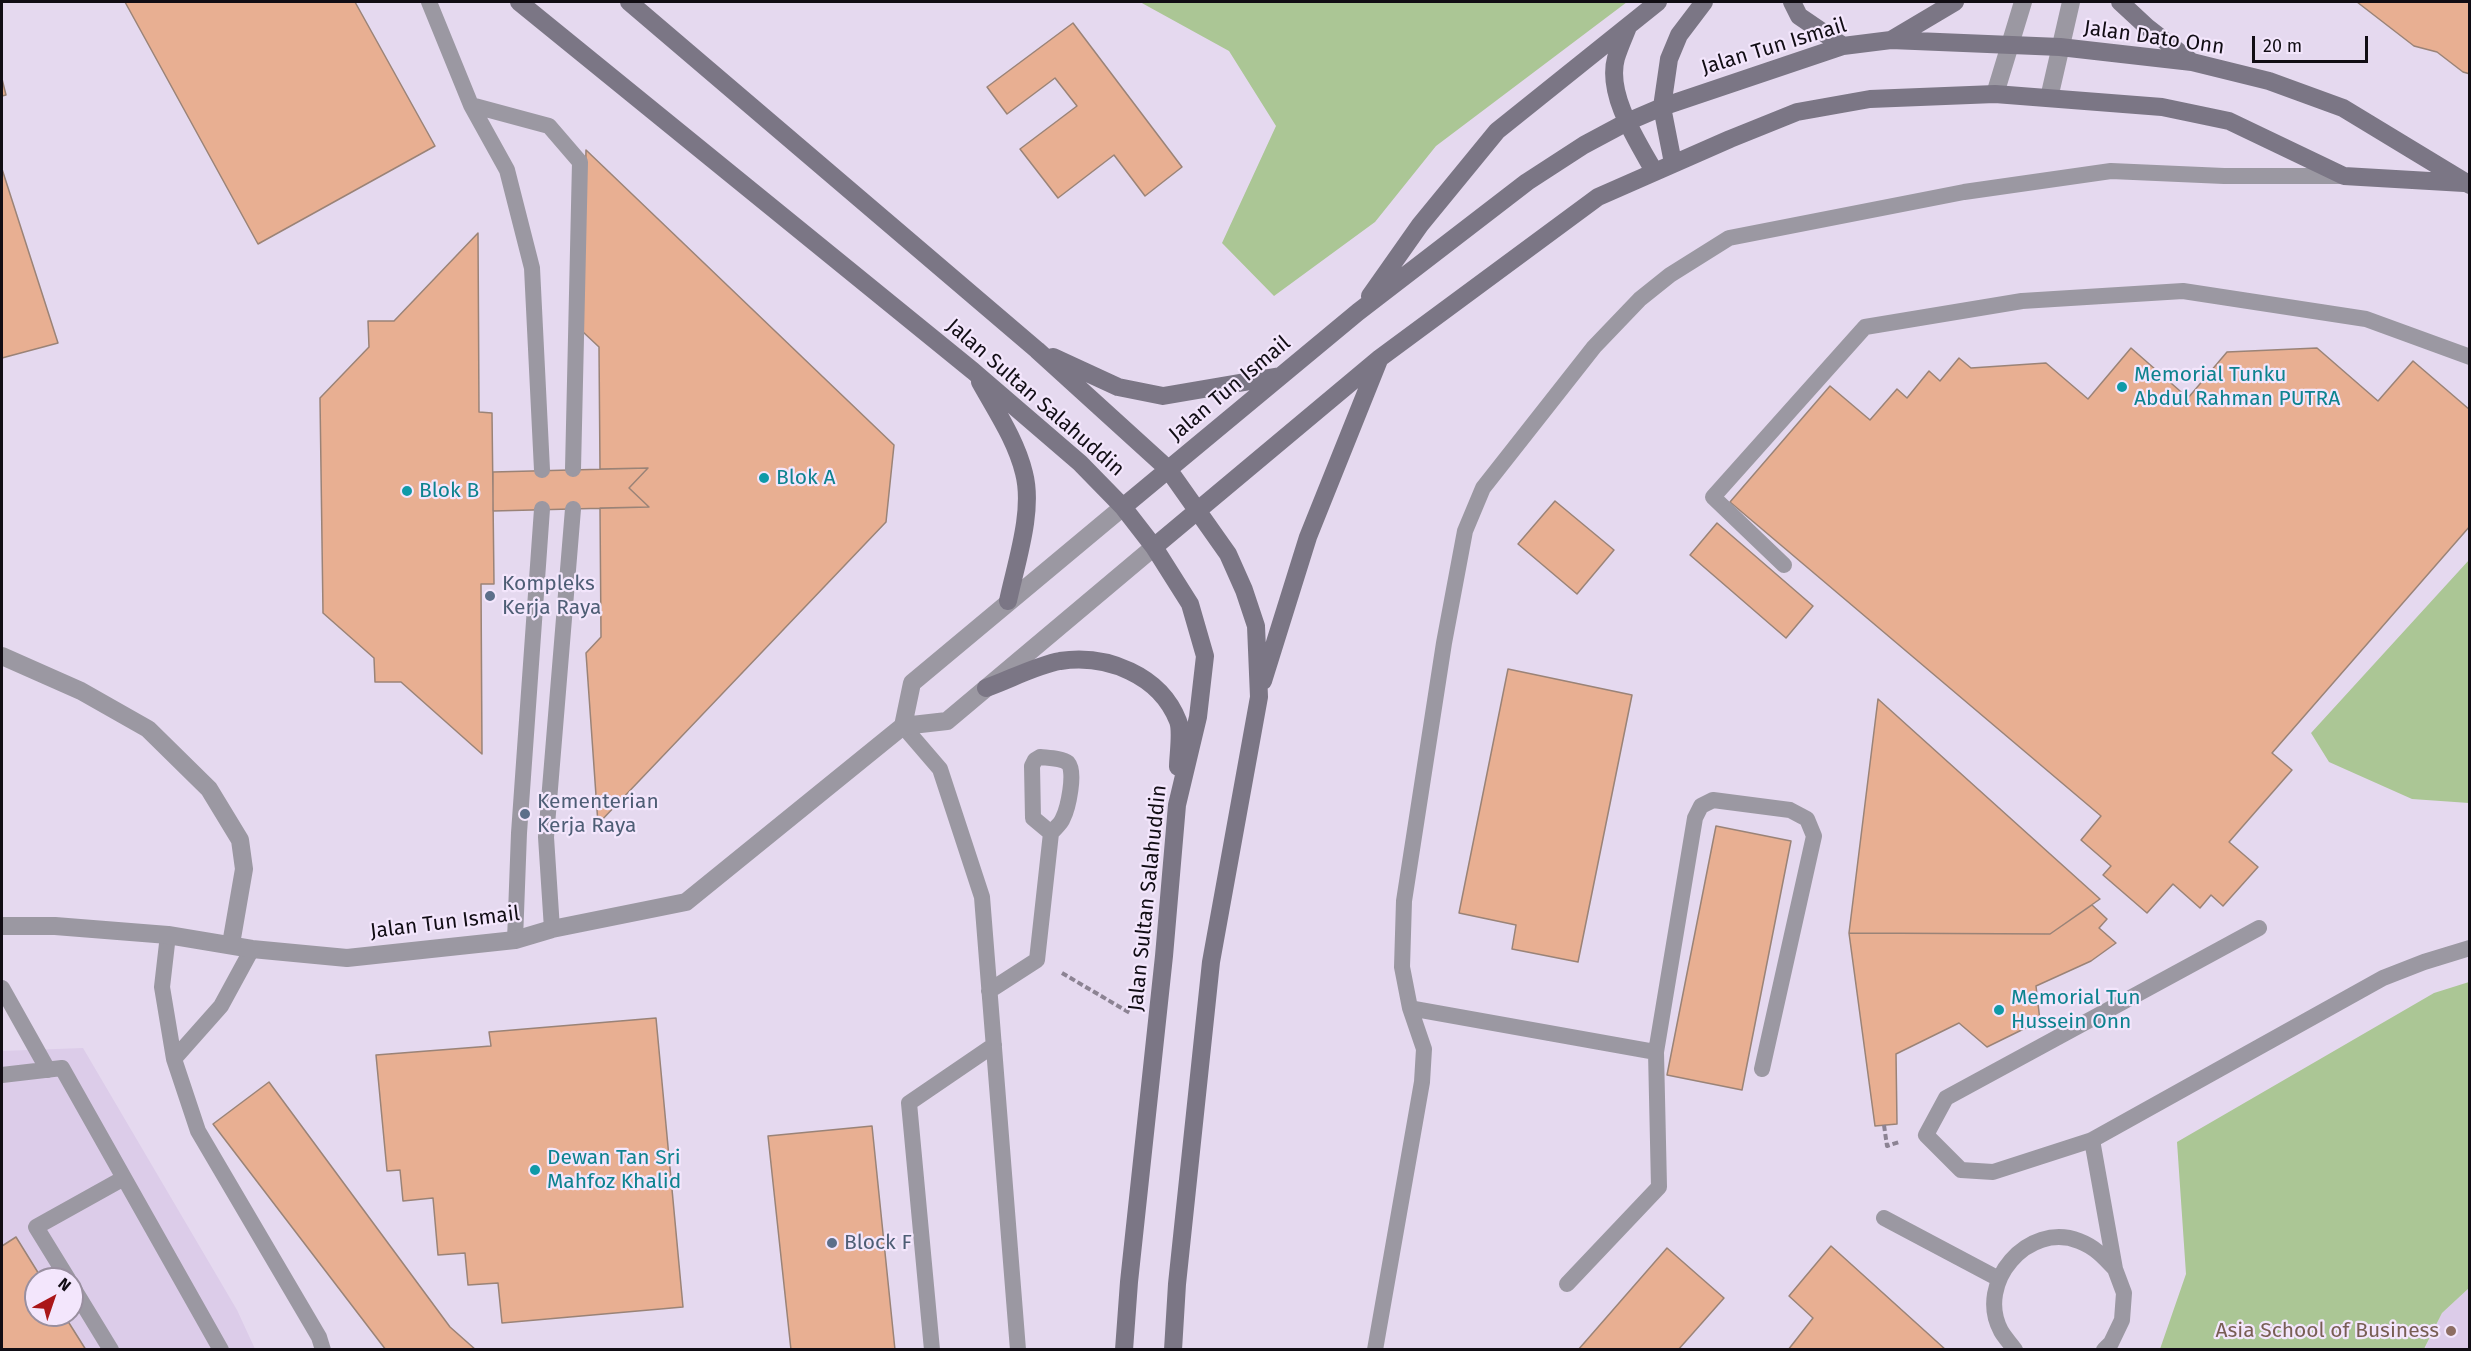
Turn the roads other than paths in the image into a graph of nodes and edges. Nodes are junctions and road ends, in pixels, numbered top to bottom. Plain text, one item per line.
1 (429, 2) edge
2 (519, 2) edge
3 (629, 2) edge
4 (1658, 2) edge
5 (1704, 2) edge
6 (1791, 2) edge
7 (1955, 2) edge
8 (2023, 2) edge
9 (2071, 2) edge
10 (2120, 2) edge
11 (1629, 26) junction
12 (1891, 40) junction
13 (2009, 45) junction
14 (1843, 46) junction
15 (2060, 47) junction
16 (2192, 62) junction
17 (1995, 94) junction
18 (2049, 98) junction
19 (471, 105) junction
20 (1662, 107) junction
21 (1627, 122) junction
22 (1673, 163) junction
23 (1654, 171) junction
24 (2344, 176) junction
25 (2468, 184) edge
26 (1358, 312) junction
27 (1037, 350) junction
28 (2469, 357) edge
29 (1380, 358) junction
30 (974, 370) junction
31 (1282, 375) junction
32 (573, 469) dead end
33 (1168, 469) junction
34 (542, 470) dead end
35 (1123, 507) junction
36 (542, 509) dead end
37 (573, 509) dead end
38 (1198, 510) junction
39 (1154, 547) junction
40 (1784, 565) dead end
41 (1008, 601) junction
42 (2, 656) edge
43 (986, 688) junction
44 (1259, 697) junction
45 (903, 726) junction
46 (1177, 805) junction
47 (1051, 833) dead end
48 (2, 926) edge
49 (2259, 928) dead end
50 (552, 929) junction
51 (168, 935) junction
52 (515, 940) junction
53 (231, 944) junction
54 (2469, 948) edge
55 (252, 949) junction
56 (2, 988) edge
57 (989, 991) junction
58 (1410, 1008) junction
59 (994, 1045) junction
60 (1656, 1052) junction
61 (174, 1059) junction
62 (1762, 1069) dead end
63 (48, 1070) junction
64 (2, 1075) edge
65 (2092, 1140) junction
66 (124, 1178) junction
67 (1884, 1218) dead end
68 (61, 1267) edge
69 (2115, 1269) junction
70 (1999, 1279) junction
71 (1567, 1284) dead end
72 (84, 1306) edge
73 (321, 1343) edge
74 (111, 1350) edge
75 (221, 1350) edge
76 (331, 1350) edge
77 (932, 1350) edge
78 (1018, 1350) edge
79 (1124, 1350) edge
80 (1173, 1350) edge
81 (1375, 1350) edge
82 (2015, 1350) edge
83 (2104, 1350) edge

1 - 19 lane
2 - 30 street, Jalan Sultan Salahuddin
3 - 27 street, Jalan Sultan Salahuddin
4 - 11 street
5 - 20 street, Jalan Tun Ismail
6 - 14 street
7 - 12 street
8 - 13 street
9 - 15 street
10 - 16 street
11 - 21 street
11 - 26 street
12 - 13 street, Jalan Tun Ismail
12 - 14 street, Jalan Tun Ismail
13 - 15 street, Jalan Dato Onn
13 - 17 street
14 - 20 street, Jalan Tun Ismail
15 - 16 street, Jalan Dato Onn
15 - 18 street
16 - 25 street, Jalan Dato Onn
17 - 18 street, Jalan Dato Onn
17 - 22 street
18 - 24 street, Jalan Dato Onn
19 - 32 lane
19 - 34 lane
20 - 21 street, Jalan Tun Ismail
20 - 22 street, Jalan Tun Ismail
21 - 23 street
21 - 26 street, Jalan Tun Ismail
22 - 23 street
23 - 29 street
24 - 25 street, Jalan Dato Onn
24 - 58 lane
26 - 31 street, Jalan Tun Ismail
27 - 31 street
27 - 33 street, Jalan Sultan Salahuddin
28 - 40 lane
29 - 38 street
29 - 44 street
30 - 35 street, Jalan Sultan Salahuddin
30 - 41 street
31 - 33 street, Jalan Tun Ismail
33 - 35 street, Jalan Tun Ismail
33 - 38 street, Jalan Sultan Salahuddin
35 - 39 street, Jalan Sultan Salahuddin
35 - 41 street, Jalan Tun Ismail
36 - 52 lane
37 - 50 lane
38 - 39 street
38 - 44 street, Jalan Sultan Salahuddin
39 - 43 street
39 - 46 street, Jalan Sultan Salahuddin
41 - 45 street, Jalan Tun Ismail
42 - 53 street
43 - 45 street
43 - 46 street
44 - 80 street, Jalan Sultan Salahuddin
45 - 50 street, Jalan Tun Ismail
45 - 57 lane
46 - 79 street, Jalan Sultan Salahuddin
47 - 57 lane
48 - 51 street, Jalan Tun Ismail
49 - 65 lane
50 - 52 street, Jalan Tun Ismail
51 - 53 street, Jalan Tun Ismail
51 - 61 lane
52 - 55 street, Jalan Tun Ismail
53 - 55 street, Jalan Tun Ismail
54 - 65 lane
55 - 61 lane
56 - 63 lane
57 - 59 lane
58 - 60 lane
58 - 81 lane
59 - 77 lane
59 - 78 lane
60 - 62 lane
60 - 71 lane
61 - 73 lane
63 - 64 lane
63 - 66 lane
65 - 69 lane
66 - 68 lane
66 - 75 lane
67 - 70 lane
69 - 70 lane
69 - 83 lane
70 - 82 lane
72 - 74 lane
73 - 76 lane

